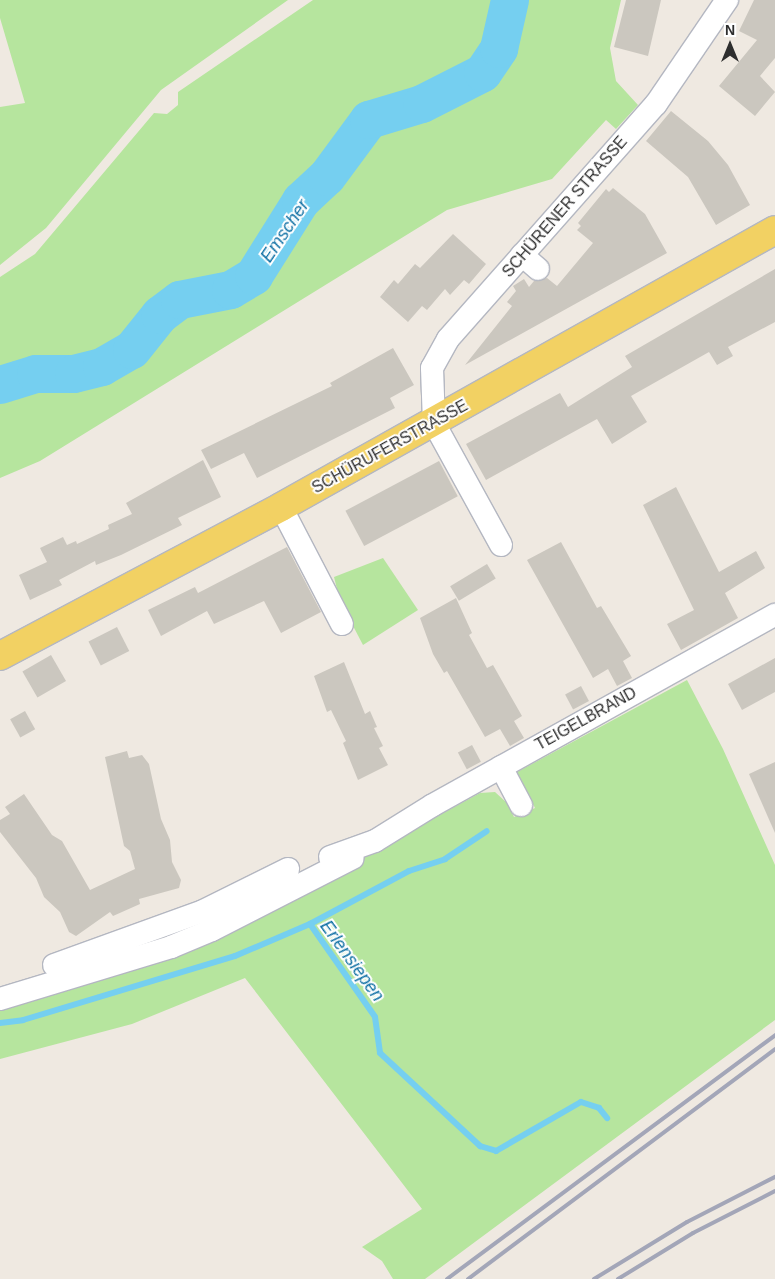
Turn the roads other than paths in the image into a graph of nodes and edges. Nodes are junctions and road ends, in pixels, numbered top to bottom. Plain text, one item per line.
1 (727, 0) edge
2 (775, 230) edge
3 (434, 422) junction
4 (281, 508) junction
5 (501, 544) dead end
6 (775, 615) edge
7 (342, 624) dead end
8 (0, 656) edge
9 (501, 767) junction
10 (521, 805) dead end
11 (376, 841) junction
12 (330, 857) dead end
13 (288, 869) dead end
14 (54, 965) dead end
15 (0, 999) edge

1 - 3 street, SCHÜRENER STRASSE
2 - 3 main road, SCHÜRUFERSTRASSE
3 - 4 main road, SCHÜRUFERSTRASSE
3 - 5 street
4 - 7 street
4 - 8 main road, SCHÜRUFERSTRASSE
6 - 9 street, TEIGELBRAND
9 - 10 street
9 - 11 street, TEIGELBRAND
11 - 12 street
11 - 15 street
13 - 14 street

